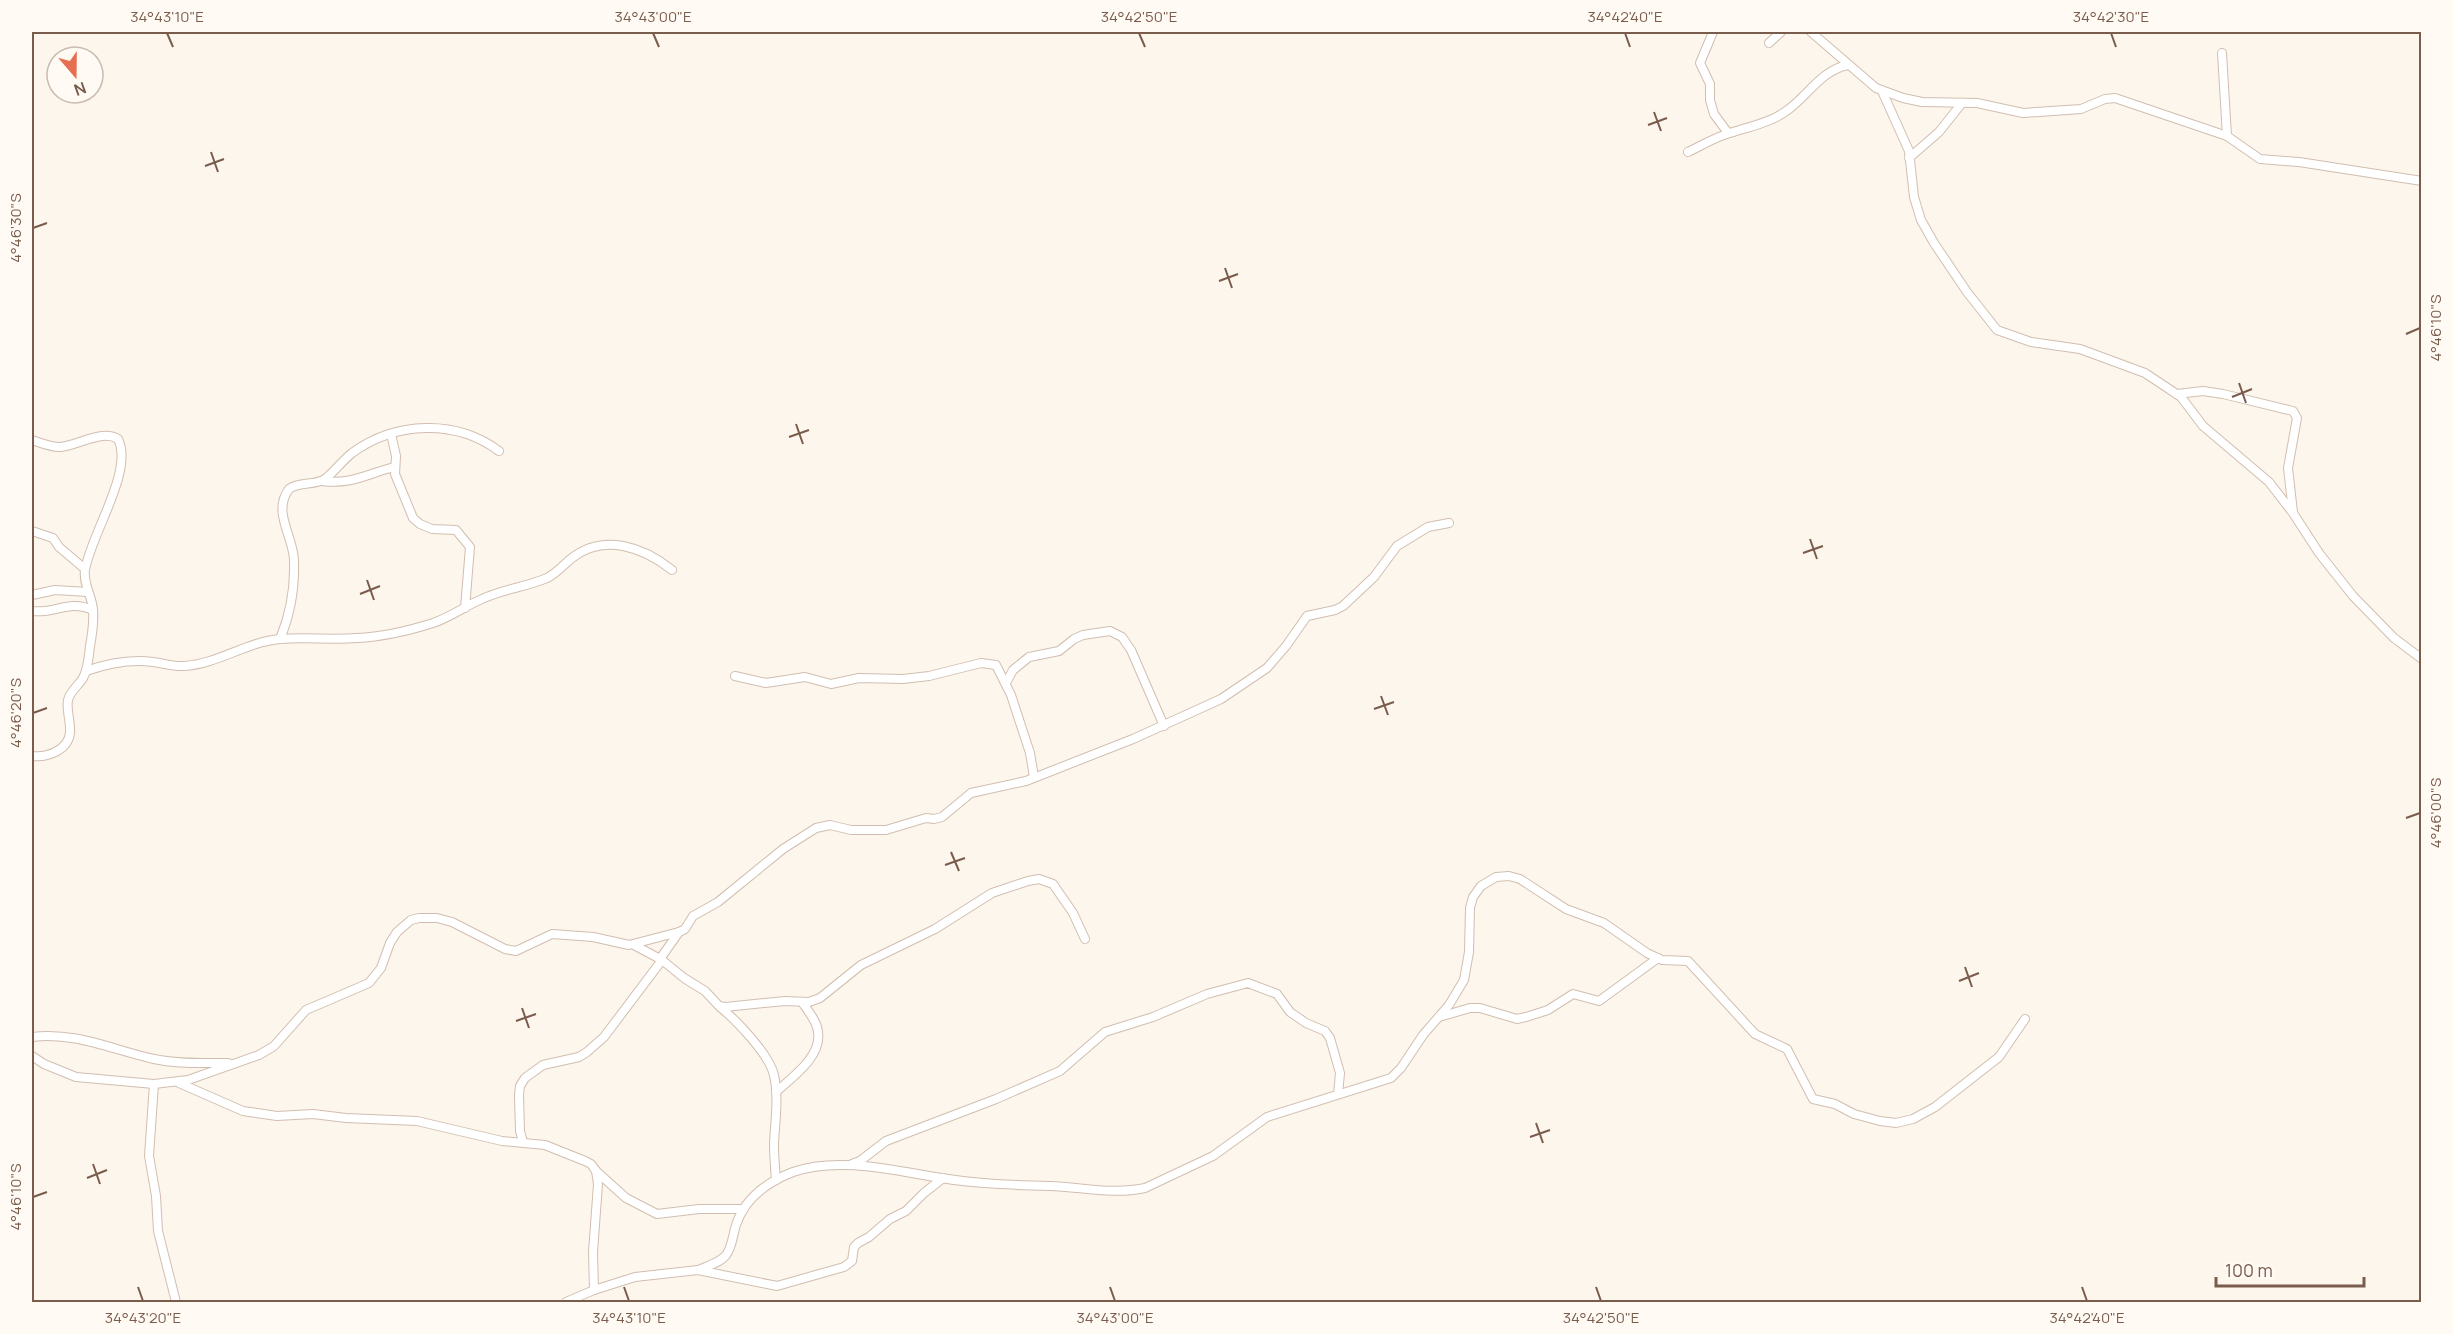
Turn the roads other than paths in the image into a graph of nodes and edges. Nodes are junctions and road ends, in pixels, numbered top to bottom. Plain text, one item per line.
1 (1713, 32) edge
2 (1780, 32) edge
3 (1811, 32) edge
4 (1769, 43) dead end
5 (2222, 53) dead end
6 (1848, 65) junction
7 (1882, 91) junction
8 (1962, 103) junction
9 (1728, 134) junction
10 (2228, 136) junction
11 (1688, 152) dead end
12 (1909, 158) junction
13 (2421, 181) edge
14 (2177, 394) junction
15 (391, 434) junction
16 (32, 440) edge
17 (500, 451) dead end
18 (394, 467) junction
19 (322, 481) junction
20 (2293, 513) junction
21 (1449, 523) dead end
22 (32, 531) edge
23 (85, 569) junction
24 (672, 570) dead end
25 (88, 592) junction
26 (32, 595) edge
27 (465, 608) junction
28 (93, 610) junction
29 (32, 611) edge
30 (280, 639) junction
31 (2421, 659) edge
32 (86, 671) junction
33 (735, 676) dead end
34 (1006, 683) junction
35 (1164, 726) junction
36 (32, 756) edge
37 (1034, 777) junction
38 (679, 932) junction
39 (1085, 939) dead end
40 (633, 945) junction
41 (1658, 958) junction
42 (661, 960) junction
43 (802, 1002) junction
44 (719, 1006) junction
45 (1438, 1018) junction
46 (2025, 1019) dead end
47 (32, 1037) edge
48 (32, 1056) edge
49 (234, 1063) junction
50 (177, 1083) junction
51 (154, 1084) junction
52 (776, 1092) junction
53 (1338, 1094) junction
54 (523, 1142) junction
55 (845, 1167) junction
56 (596, 1171) junction
57 (943, 1178) junction
58 (776, 1180) junction
59 (742, 1209) junction
60 (698, 1270) junction
61 (594, 1290) junction
62 (176, 1302) edge
63 (566, 1302) edge

1 - 9 street
2 - 4 street
3 - 6 street
5 - 10 street
6 - 7 street
6 - 9 street
7 - 8 street
7 - 12 street
8 - 10 street
8 - 12 street
9 - 11 street
10 - 13 street
12 - 14 street
14 - 20 street
14 - 20 street
15 - 17 street
15 - 18 street
15 - 19 street
16 - 23 street
18 - 19 street
18 - 27 street
19 - 30 street
20 - 31 street
21 - 35 street
22 - 23 street
23 - 25 street
24 - 27 street
25 - 26 street
25 - 28 street
27 - 30 street
28 - 29 street
28 - 32 street
30 - 32 street
32 - 36 street
33 - 34 street
34 - 35 street
34 - 37 street
35 - 37 street
37 - 38 street
38 - 40 street
38 - 42 street
39 - 43 street
40 - 42 street
40 - 49 street
41 - 45 street
41 - 45 street
41 - 46 street
42 - 44 street
42 - 54 street
43 - 44 street
43 - 52 street
44 - 52 street
45 - 53 street
47 - 49 street
48 - 51 street
49 - 50 street
50 - 51 street
50 - 54 street
51 - 62 street
52 - 58 street
53 - 55 street
53 - 57 street
54 - 56 street
55 - 57 street
55 - 58 street
56 - 59 street
56 - 61 street
57 - 60 street
58 - 59 street
59 - 60 street
60 - 61 street
61 - 63 street

